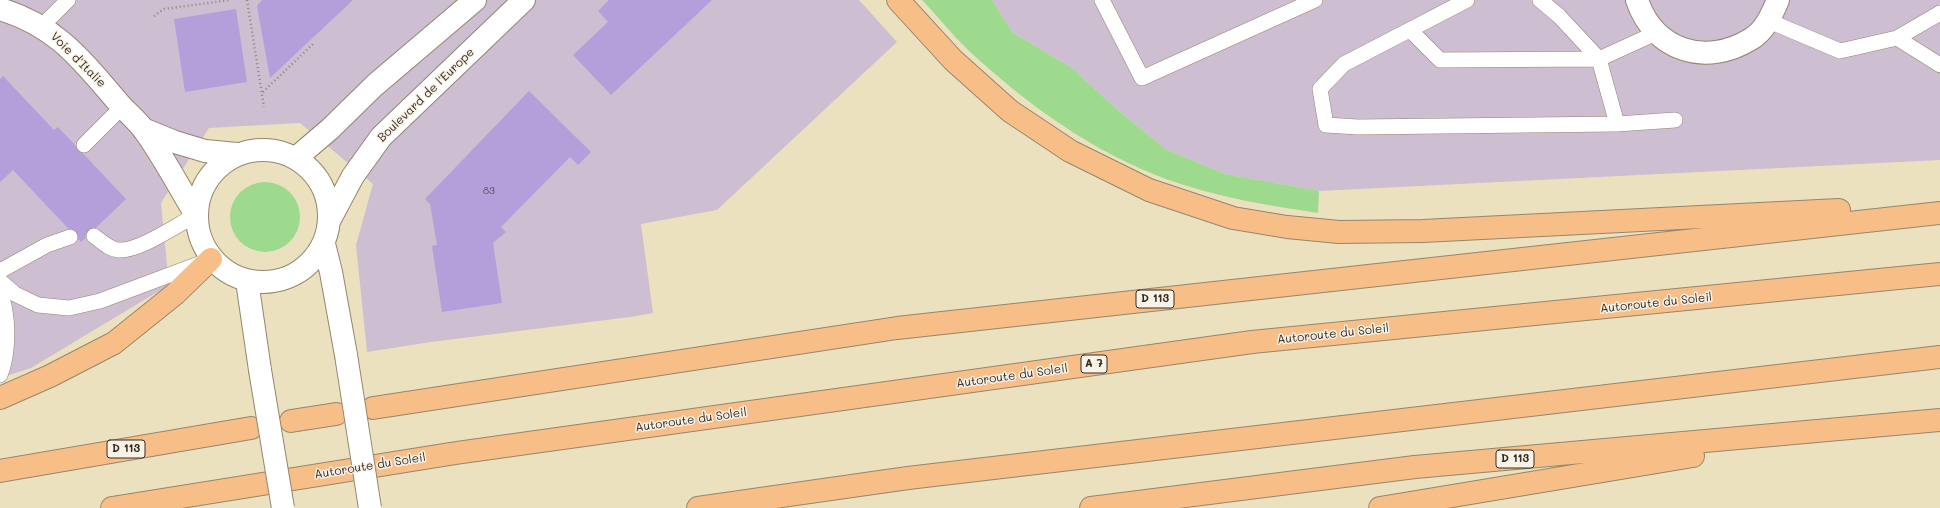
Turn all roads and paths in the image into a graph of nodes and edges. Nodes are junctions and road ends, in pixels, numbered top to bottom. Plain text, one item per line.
1 (68, 0) edge
2 (230, 0) edge
3 (247, 0) edge
4 (475, 0) edge
5 (524, 0) edge
6 (898, 0) edge
7 (1102, 0) edge
8 (1315, 0) edge
9 (1467, 0) edge
10 (1540, 0) edge
11 (1637, 0) edge
12 (1778, 0) edge
13 (0, 9) edge
14 (1940, 13) edge
15 (154, 16) dead end
16 (1769, 21) junction
17 (42, 26) junction
18 (1410, 30) junction
19 (1656, 33) junction
20 (1898, 38) junction
21 (314, 43) dead end
22 (1599, 59) junction
23 (1940, 65) edge
24 (262, 92) junction
25 (122, 107) junction
26 (264, 107) dead end
27 (1675, 120) dead end
28 (1617, 124) junction
29 (143, 129) junction
30 (84, 146) dead end
31 (237, 154) junction
32 (296, 158) junction
33 (1940, 205) edge
34 (1940, 212) edge
35 (196, 215) junction
36 (329, 221) junction
37 (94, 236) dead end
38 (70, 237) dead end
39 (324, 244) junction
40 (211, 259) junction
41 (0, 271) edge
42 (1940, 274) edge
43 (0, 281) edge
44 (247, 281) junction
45 (0, 293) edge
46 (1940, 358) edge
47 (0, 375) edge
48 (0, 398) edge
49 (373, 408) dead end
50 (336, 414) dead end
51 (1940, 420) edge
52 (291, 421) dead end
53 (1877, 427) junction
54 (251, 428) dead end
55 (0, 471) edge
56 (112, 508) edge
57 (283, 508) edge
58 (370, 508) edge
59 (698, 508) edge
60 (1092, 508) edge
61 (1380, 508) edge

1 - 17 lane
2 - 15 path
3 - 24 path
4 - 32 street
5 - 36 street, Boulevard de l'Europe
6 - 33 main road
7 - 8 lane
9 - 18 lane
10 - 22 lane
11 - 19 street
12 - 16 street
13 - 17 street, Voie d'Italie
14 - 20 lane
16 - 19 street
16 - 20 lane
17 - 25 street, Voie d'Italie
18 - 22 lane
18 - 28 lane
19 - 22 lane
20 - 23 lane
21 - 24 path
22 - 28 lane
24 - 26 path
25 - 29 street, Voie d'Italie
25 - 30 lane
27 - 28 lane
29 - 31 street, Voie d'Italie
29 - 35 street, Voie d'Italie
31 - 32 street
31 - 35 street
32 - 36 street
34 - 49 main road, D 113
35 - 37 lane
35 - 40 street
36 - 39 street
38 - 41 lane
39 - 44 street
39 - 58 street, bridge
40 - 43 lane
40 - 44 street
40 - 48 main road
42 - 56 main road, Autoroute du Soleil / A 7
44 - 57 street, bridge
45 - 47 lane
46 - 59 main road
50 - 52 main road
51 - 53 main road, D 113
53 - 60 main road, D 113
53 - 61 main road
54 - 55 main road, D 113

